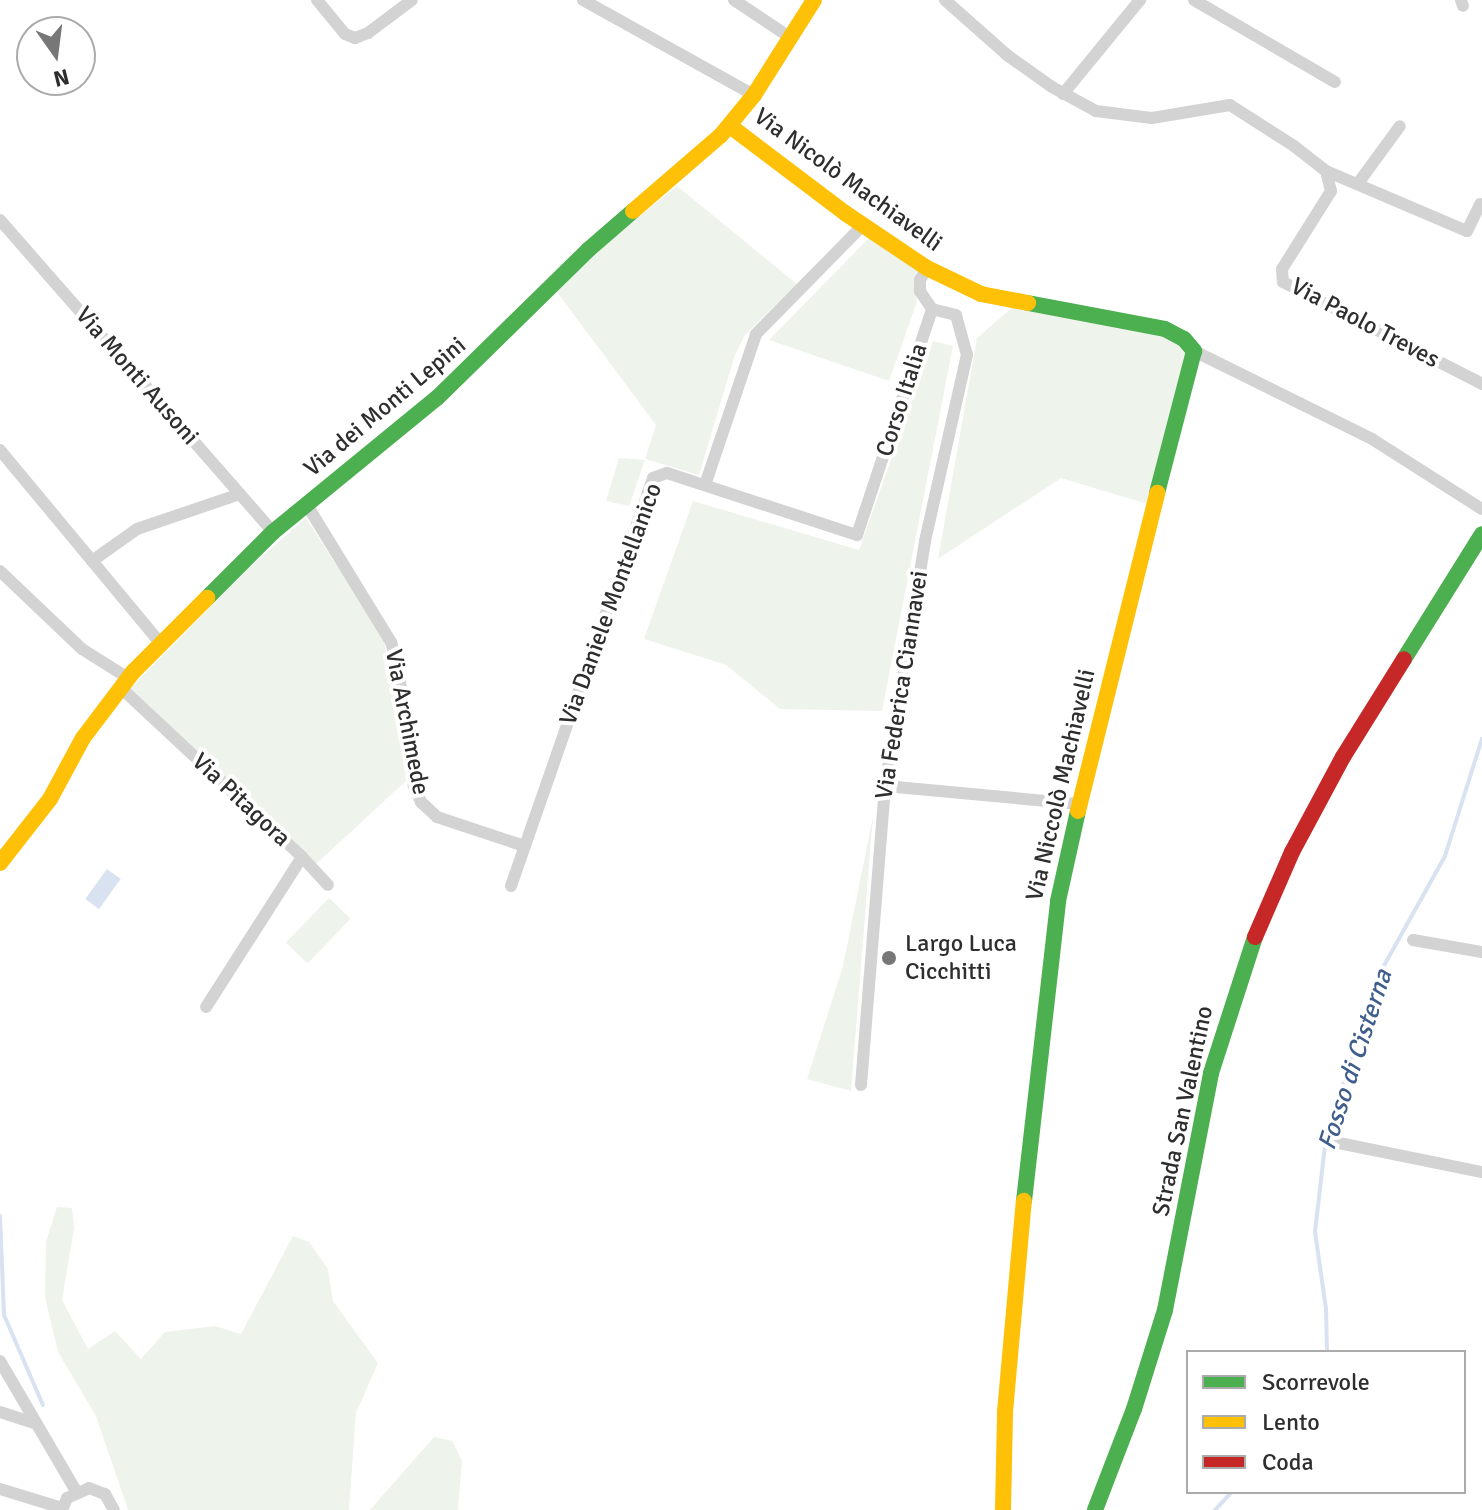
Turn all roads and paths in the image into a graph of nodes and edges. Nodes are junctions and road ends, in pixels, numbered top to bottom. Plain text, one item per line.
1 (317, 0) edge
2 (583, 0) edge
3 (734, 0) edge
4 (814, 0) edge
5 (945, 0) edge
6 (1140, 0) edge
7 (1194, 0) edge
8 (403, 3) edge
9 (791, 38) junction
10 (1335, 82) dead end
11 (1063, 94) junction
12 (754, 95) junction
13 (730, 126) junction
14 (1400, 126) dead end
15 (1326, 171) junction
16 (1359, 182) junction
17 (1480, 204) edge
18 (0, 220) edge
19 (863, 225) junction
20 (927, 268) junction
21 (932, 309) junction
22 (1194, 351) junction
23 (1482, 384) edge
24 (0, 450) edge
25 (705, 485) junction
26 (240, 494) junction
27 (307, 505) junction
28 (1482, 509) edge
29 (273, 532) junction
30 (1482, 534) edge
31 (857, 535) joint
32 (92, 561) junction
33 (0, 571) edge
34 (161, 644) junction
35 (124, 683) junction
36 (885, 786) junction
37 (1080, 804) junction
38 (524, 846) junction
39 (302, 857) junction
40 (0, 863) edge
41 (328, 885) dead end
42 (511, 886) dead end
43 (1413, 940) dead end
44 (1482, 952) edge
45 (206, 1007) dead end
46 (861, 1085) dead end
47 (1334, 1142) dead end
48 (1482, 1172) edge
49 (0, 1361) edge
50 (0, 1412) edge
51 (36, 1424) junction
52 (0, 1489) edge
53 (76, 1491) junction
54 (62, 1509) edge
55 (114, 1510) edge
56 (1003, 1510) edge
57 (1095, 1510) edge

1 - 8 street
2 - 12 street
3 - 9 street
4 - 9 street, Via dei Monti Lepini
5 - 11 street
6 - 11 street
7 - 10 street
9 - 12 street, Via dei Monti Lepini
11 - 15 street
12 - 13 street, Via dei Monti Lepini
13 - 19 street, Via Nicolò Machiavelli
13 - 27 street, Via dei Monti Lepini
14 - 16 street
15 - 16 street
15 - 23 street, Via Paolo Treves
16 - 17 street
18 - 26 street, Via Monti Ausoni
19 - 20 street, Via Nicolò Machiavelli
19 - 25 street
20 - 21 street
20 - 22 street, Via Nicolò Machiavelli
21 - 31 street, Corso Italia
21 - 36 street, Via Federica Ciannavei
22 - 28 street
22 - 37 street, Via Niccolò Machiavelli
24 - 32 street
25 - 31 street, Via Daniele Montellanico
25 - 38 street, Via Daniele Montellanico
26 - 29 street, Via Monti Ausoni
26 - 32 street
27 - 29 street, Via dei Monti Lepini
27 - 38 street, Via Archimede
29 - 34 street, Via dei Monti Lepini
30 - 57 street, Strada San Valentino
32 - 34 street
33 - 35 street, Via Pitagora
34 - 35 street, Via dei Monti Lepini
35 - 39 street, Via Pitagora
35 - 40 street, Via dei Monti Lepini
36 - 37 street
36 - 46 street, Via Federica Ciannavei
37 - 56 street, Via Niccolò Machiavelli
38 - 42 street, Via Daniele Montellanico
39 - 41 street
39 - 45 street, Via Pitagora
43 - 44 street
47 - 48 street
49 - 51 street
50 - 51 street
51 - 53 street
52 - 54 street
53 - 54 street
53 - 55 street

